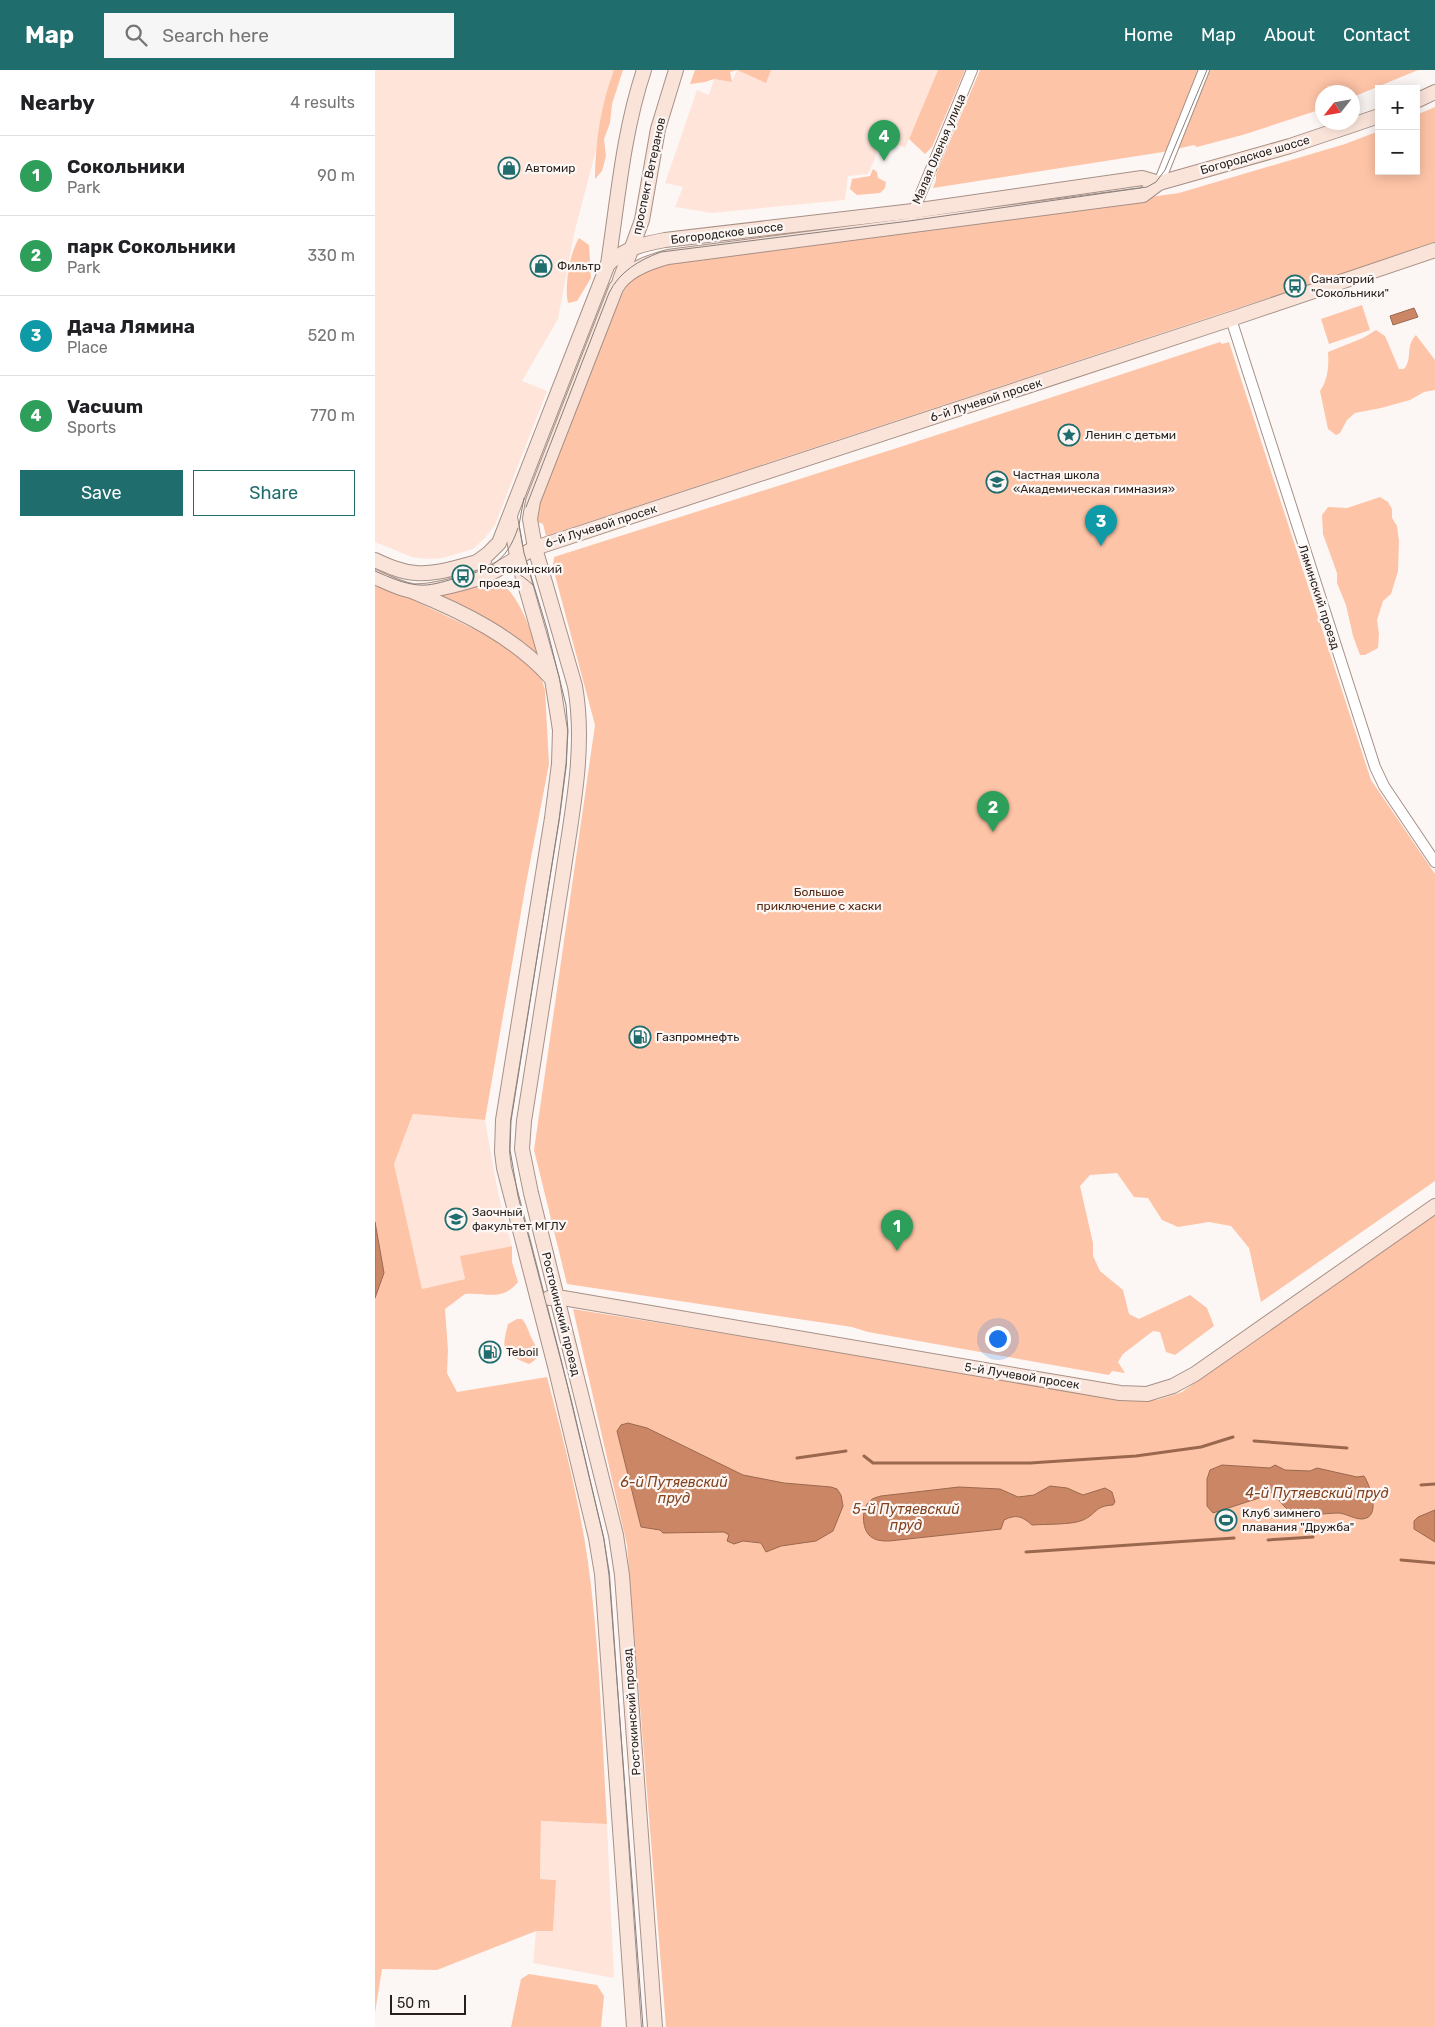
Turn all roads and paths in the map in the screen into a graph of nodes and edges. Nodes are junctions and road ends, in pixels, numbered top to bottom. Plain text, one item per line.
1 (644, 70) edge
2 (676, 70) edge
3 (972, 70) edge
4 (1204, 70) edge
5 (1435, 92) edge
6 (1420, 99) edge
7 (1375, 117) edge
8 (1159, 183) junction
9 (913, 211) junction
10 (907, 227) junction
11 (633, 247) junction
12 (1435, 250) edge
13 (608, 264) junction
14 (620, 280) junction
15 (1231, 319) junction
16 (510, 517) junction
17 (535, 548) junction
18 (517, 556) junction
19 (375, 560) edge
20 (477, 562) junction
21 (375, 577) edge
22 (409, 590) junction
23 (551, 679) junction
24 (1435, 862) edge
25 (1435, 1206) edge
26 (537, 1298) junction
27 (557, 1298) junction
28 (649, 1942) junction
29 (629, 1945) junction
30 (635, 2027) edge
31 (655, 2027) edge

1 - 13 main road, проспект Ветеранов
2 - 11 main road, проспект Ветеранов
3 - 9 street, Малая Оленья улица
4 - 8 street
5 - 6 main road
7 - 8 main road, Богородское шоссе
8 - 9 main road, Богородское шоссе
8 - 10 main road, Богородское шоссе
9 - 10 street, Малая Оленья улица
9 - 11 main road, Богородское шоссе
10 - 14 main road, Богородское шоссе
11 - 13 main road, Богородское шоссе
11 - 14 main road, проспект Ветеранов
12 - 15 main road, 6-й Лучевой просек
13 - 16 main road
14 - 17 main road
15 - 17 main road, 6-й Лучевой просек
15 - 24 street, Ляминский проезд
16 - 18 main road
16 - 20 main road
17 - 18 main road, 6-й Лучевой просек
17 - 27 main road, Ростокинский проезд
18 - 20 main road
18 - 22 main road
18 - 23 main road, Ростокинский проезд
19 - 20 main road
21 - 22 main road
22 - 23 main road
23 - 26 main road, Ростокинский проезд
25 - 27 main road, 5-й Лучевой просек
26 - 27 main road, 5-й Лучевой просек
26 - 29 main road, Ростокинский проезд
27 - 28 main road, Ростокинский проезд
28 - 29 main road
28 - 31 main road, Ростокинский проезд
29 - 30 main road, Ростокинский проезд

